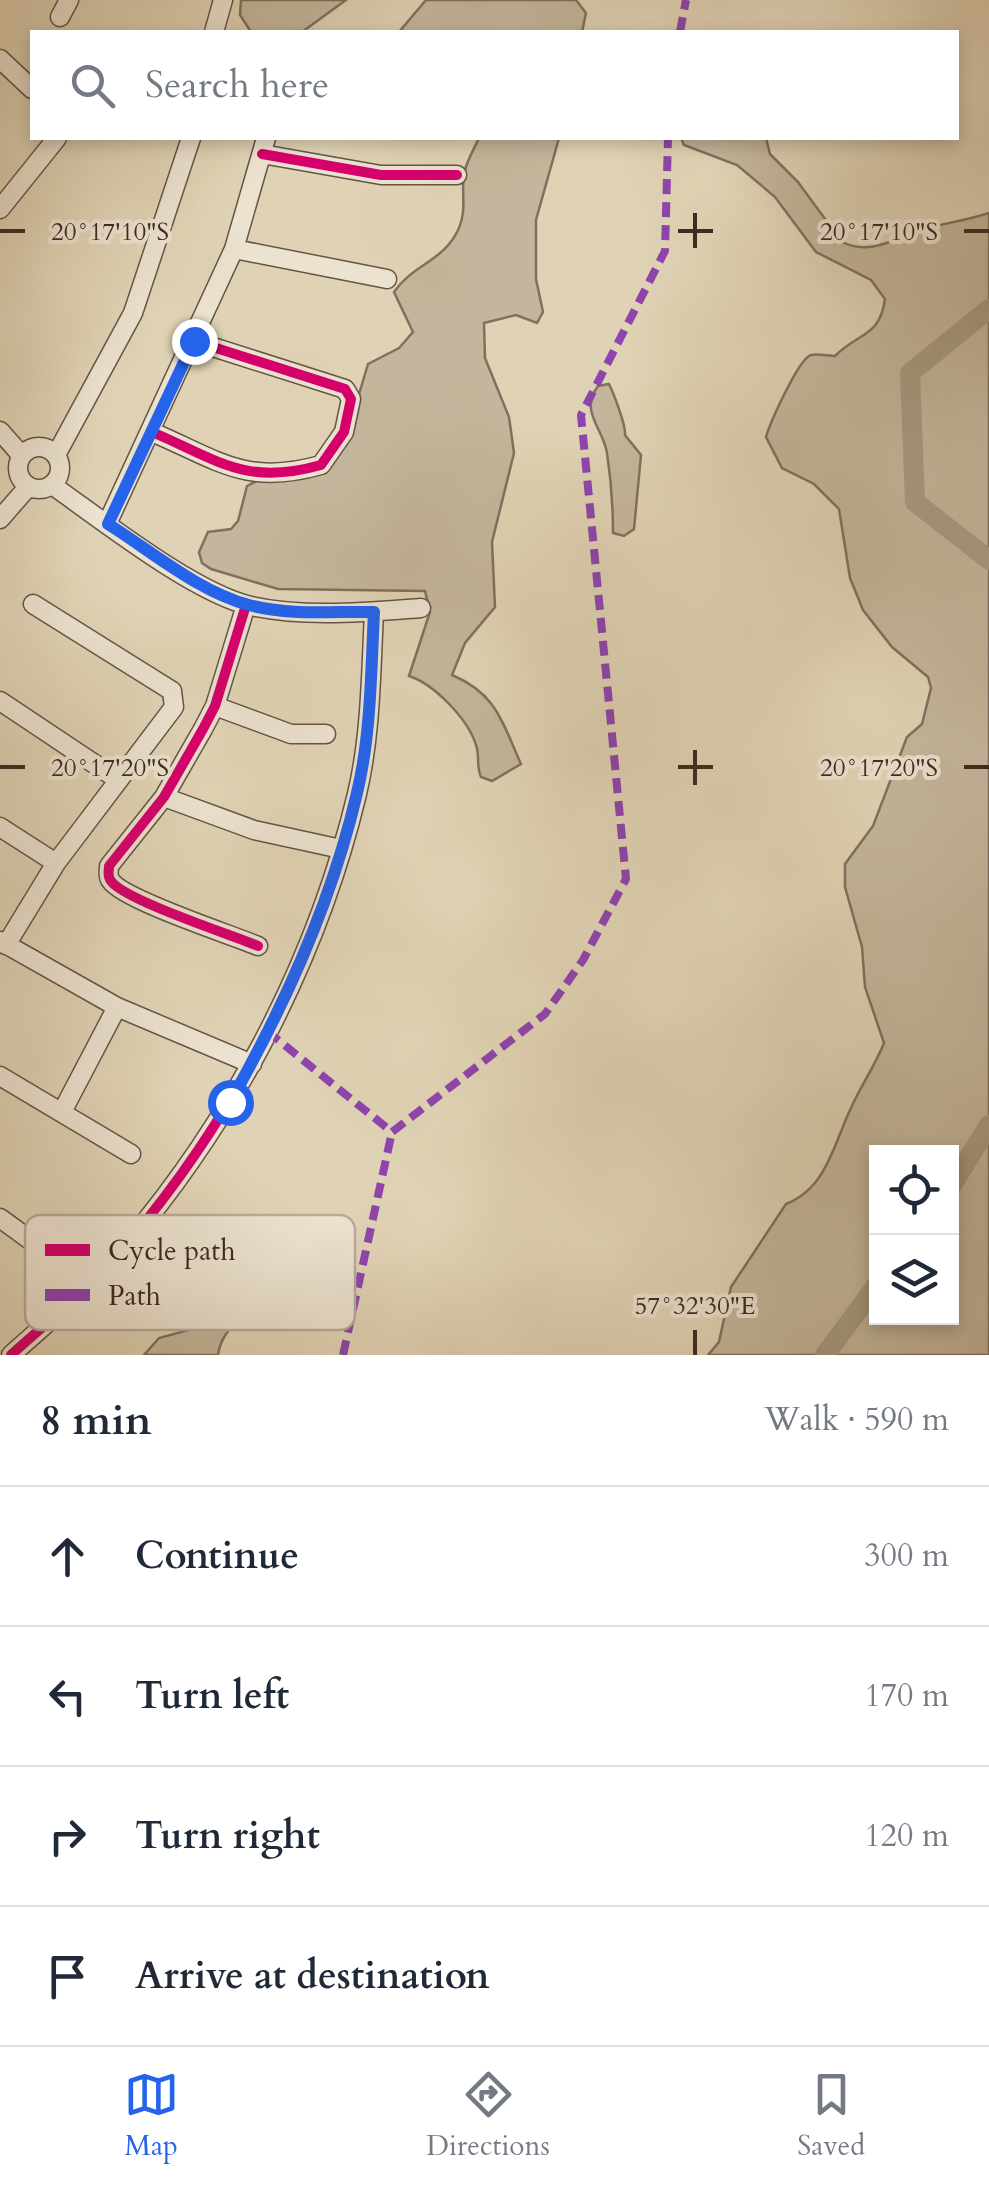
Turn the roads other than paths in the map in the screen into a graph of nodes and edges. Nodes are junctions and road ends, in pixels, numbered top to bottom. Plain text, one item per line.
1 (223, 0) edge
2 (215, 30) edge
3 (0, 58) edge
4 (30, 87) edge
5 (55, 140) edge
6 (190, 140) edge
7 (264, 146) edge
8 (457, 175) dead end
9 (0, 209) edge
10 (234, 249) junction
11 (387, 279) dead end
12 (194, 341) junction
13 (0, 431) edge
14 (152, 432) junction
15 (56, 455) junction
16 (22, 456) junction
17 (52, 485) junction
18 (28, 487) junction
19 (0, 519) edge
20 (108, 524) junction
21 (34, 604) dead end
22 (246, 605) junction
23 (421, 608) dead end
24 (374, 612) junction
25 (0, 701) edge
26 (214, 706) junction
27 (326, 734) dead end
28 (118, 779) junction
29 (164, 797) junction
30 (0, 827) edge
31 (341, 849) junction
32 (56, 862) junction
33 (3, 943) edge
34 (258, 946) dead end
35 (117, 1007) junction
36 (252, 1064) junction
37 (0, 1076) edge
38 (62, 1112) junction
39 (131, 1154) dead end
40 (148, 1215) edge
41 (0, 1218) edge
42 (25, 1236) edge
43 (37, 1330) edge
44 (10, 1355) edge

1 - 2 street
3 - 4 street
5 - 9 street
6 - 15 street
7 - 8 street
7 - 10 street
10 - 11 street
10 - 12 street
12 - 14 street
12 - 14 street
13 - 16 street
14 - 20 street
15 - 16 street
15 - 17 street
16 - 18 street
17 - 18 street
17 - 20 street
18 - 19 street
20 - 22 street
21 - 28 street
22 - 24 street
22 - 26 street
23 - 24 street
24 - 31 street
25 - 28 street
26 - 27 street
26 - 29 street
28 - 32 street
29 - 31 street
29 - 34 street
30 - 32 street
31 - 36 street
32 - 33 street
33 - 35 street
35 - 36 street
35 - 38 street
36 - 40 street
37 - 38 street
38 - 39 street
41 - 42 street
43 - 44 street

